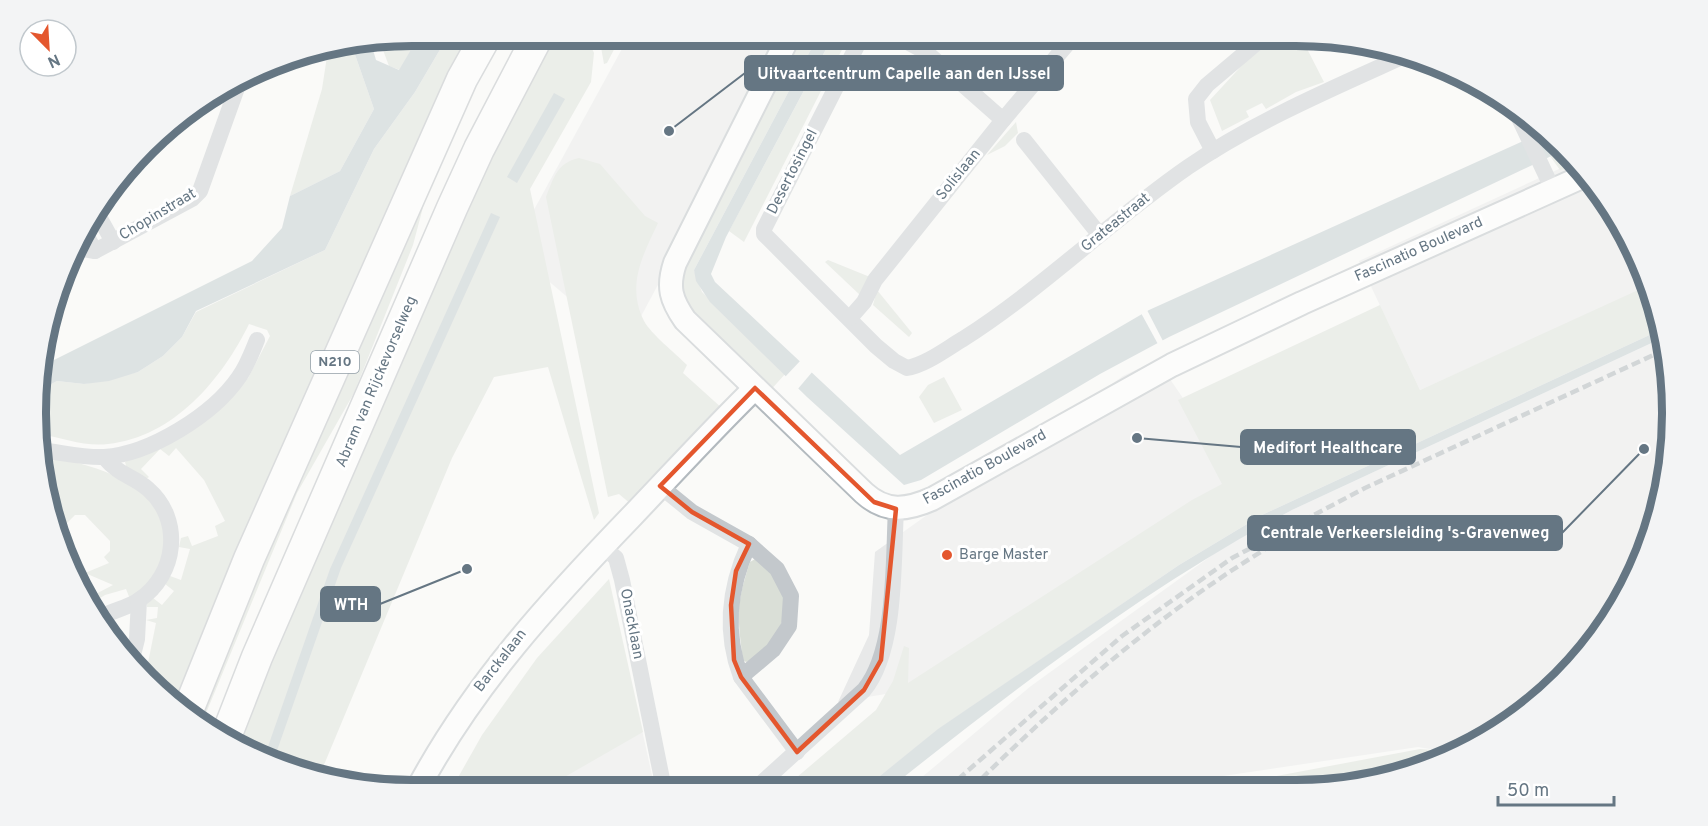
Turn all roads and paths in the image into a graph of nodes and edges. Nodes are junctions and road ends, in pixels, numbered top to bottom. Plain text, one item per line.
1 (480, 46) edge
2 (533, 46) edge
3 (784, 46) edge
4 (857, 46) edge
5 (914, 46) edge
6 (1066, 46) edge
7 (1253, 46) edge
8 (1395, 60) edge
9 (235, 93) edge
10 (1003, 120) junction
11 (1523, 126) edge
12 (1024, 140) dead end
13 (1213, 152) junction
14 (1577, 178) edge
15 (1549, 183) junction
16 (101, 221) edge
17 (1099, 234) junction
18 (90, 241) edge
19 (113, 242) junction
20 (85, 249) edge
21 (95, 251) junction
22 (850, 318) junction
23 (258, 340) dead end
24 (755, 388) junction
25 (49, 451) edge
26 (104, 457) junction
27 (660, 486) junction
28 (896, 509) junction
29 (748, 544) junction
30 (602, 546) junction
31 (139, 600) junction
32 (107, 615) edge
33 (134, 651) edge
34 (741, 677) junction
35 (190, 704) edge
36 (229, 729) edge
37 (797, 752) junction
38 (423, 780) edge
39 (662, 780) edge
40 (765, 780) edge

1 - 35 highway, N210
2 - 36 highway, Abram van Rijckevorselweg / N210
3 - 24 street
4 - 22 street, Desertosingel
5 - 10 street
6 - 10 street, Solislaan
7 - 13 street
8 - 13 street, Grateastraat
9 - 19 street, Chopinstraat
10 - 22 street, Solislaan
11 - 15 street
12 - 17 street
13 - 17 street, Grateastraat
14 - 15 street, Fascinatio Boulevard
15 - 28 street, Fascinatio Boulevard
16 - 19 street, Chopinstraat
17 - 22 street, Grateastraat
18 - 21 street
19 - 21 street, Chopinstraat
20 - 21 street
23 - 26 street
24 - 27 street
24 - 28 street
25 - 26 street
26 - 31 street
27 - 29 street
27 - 30 street
28 - 37 street
29 - 34 street
29 - 34 street
30 - 38 street, Barckalaan
30 - 39 street, Onacklaan
31 - 32 street
31 - 33 street
34 - 37 street
37 - 40 street

